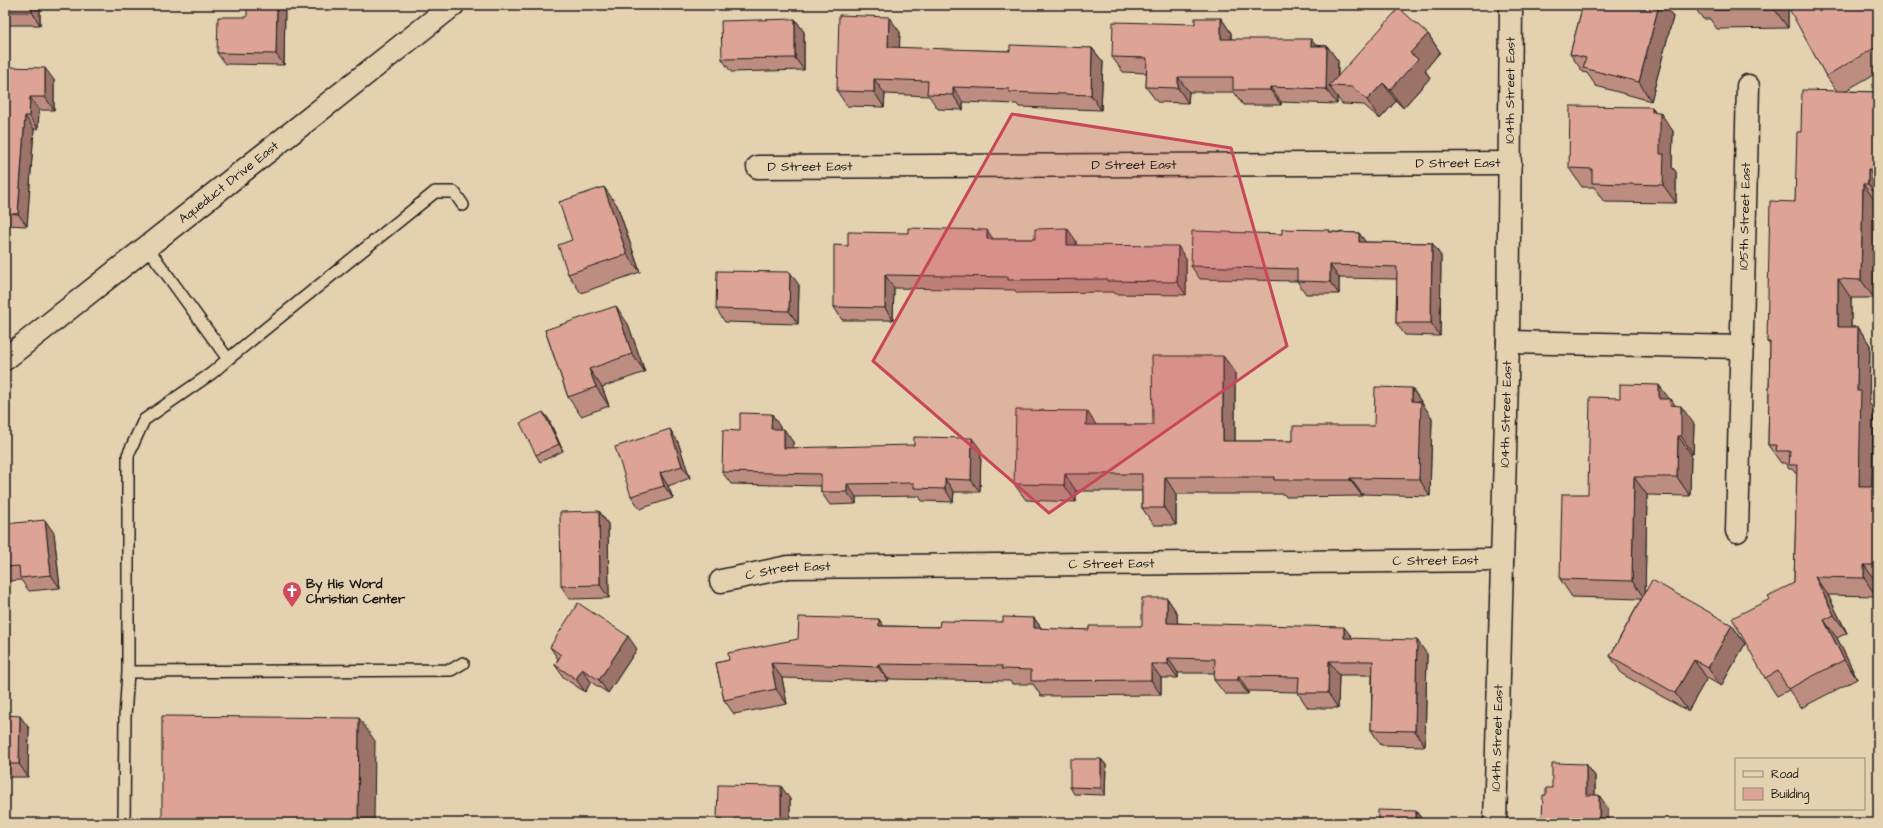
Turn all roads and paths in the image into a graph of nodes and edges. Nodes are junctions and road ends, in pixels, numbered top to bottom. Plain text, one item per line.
1 (453, 5) edge
2 (1512, 5) edge
3 (1748, 86) dead end
4 (1510, 163) junction
5 (758, 167) dead end
6 (463, 206) dead end
7 (147, 247) junction
8 (1508, 342) junction
9 (1742, 348) junction
10 (228, 358) junction
11 (5, 360) edge
12 (1737, 531) dead end
13 (1502, 560) junction
14 (721, 582) dead end
15 (463, 663) dead end
16 (128, 672) junction
17 (124, 823) edge
18 (1495, 823) edge

1 - 7 street, Aqueduct Drive East
2 - 4 street, 104th Street East
3 - 9 street, 105th Street East
4 - 5 street, D Street East
4 - 8 street, 104th Street East
6 - 10 lane
7 - 10 lane
7 - 11 street, Aqueduct Drive East
8 - 9 street
8 - 13 street, 104th Street East
9 - 12 street, 105th Street East
10 - 16 lane
13 - 14 street, C Street East
13 - 18 street, 104th Street East
15 - 16 lane
16 - 17 lane

